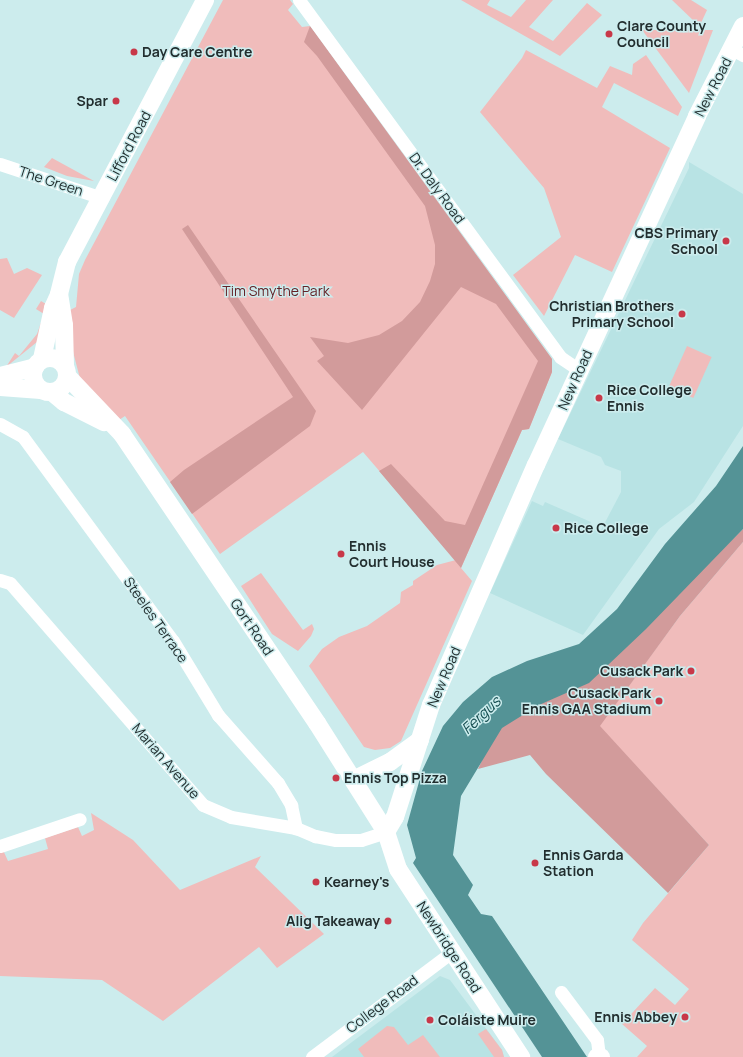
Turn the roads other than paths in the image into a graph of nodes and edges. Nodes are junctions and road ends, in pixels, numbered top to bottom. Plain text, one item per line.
1 (205, 0) edge
2 (299, 0) edge
3 (743, 26) edge
4 (738, 52) edge
5 (0, 164) edge
6 (102, 198) junction
7 (59, 294) junction
8 (38, 363) junction
9 (579, 370) junction
10 (66, 371) junction
11 (0, 376) edge
12 (0, 387) edge
13 (47, 391) junction
14 (0, 424) edge
15 (114, 427) junction
16 (0, 580) edge
17 (420, 740) junction
18 (355, 779) junction
19 (80, 819) dead end
20 (296, 828) junction
21 (386, 832) junction
22 (0, 846) edge
23 (452, 952) junction
24 (560, 992) dead end
25 (312, 1057) edge
26 (521, 1057) edge
27 (599, 1057) edge

1 - 6 main road, Lifford Road
2 - 9 street, Dr. Daly Road
3 - 4 main road, New Road
4 - 9 main road, New Road
5 - 6 street, The Green
6 - 7 main road, Lifford Road
7 - 8 main road, Lifford Road
7 - 10 main road, Lifford Road
8 - 10 main road
8 - 11 main road
8 - 13 main road
9 - 17 main road, New Road
10 - 13 main road
10 - 15 main road, Gort Road
12 - 13 main road
13 - 15 main road, Gort Road
14 - 20 street, Steeles Terrace
15 - 18 main road, Gort Road
16 - 20 street, Marian Avenue
17 - 18 main road
17 - 21 main road, New Road
18 - 21 main road, Gort Road
19 - 22 street
20 - 21 street, Marian Avenue
21 - 23 main road, Newbridge Road
23 - 25 street, College Road
23 - 26 main road, Newbridge Road
24 - 27 street

